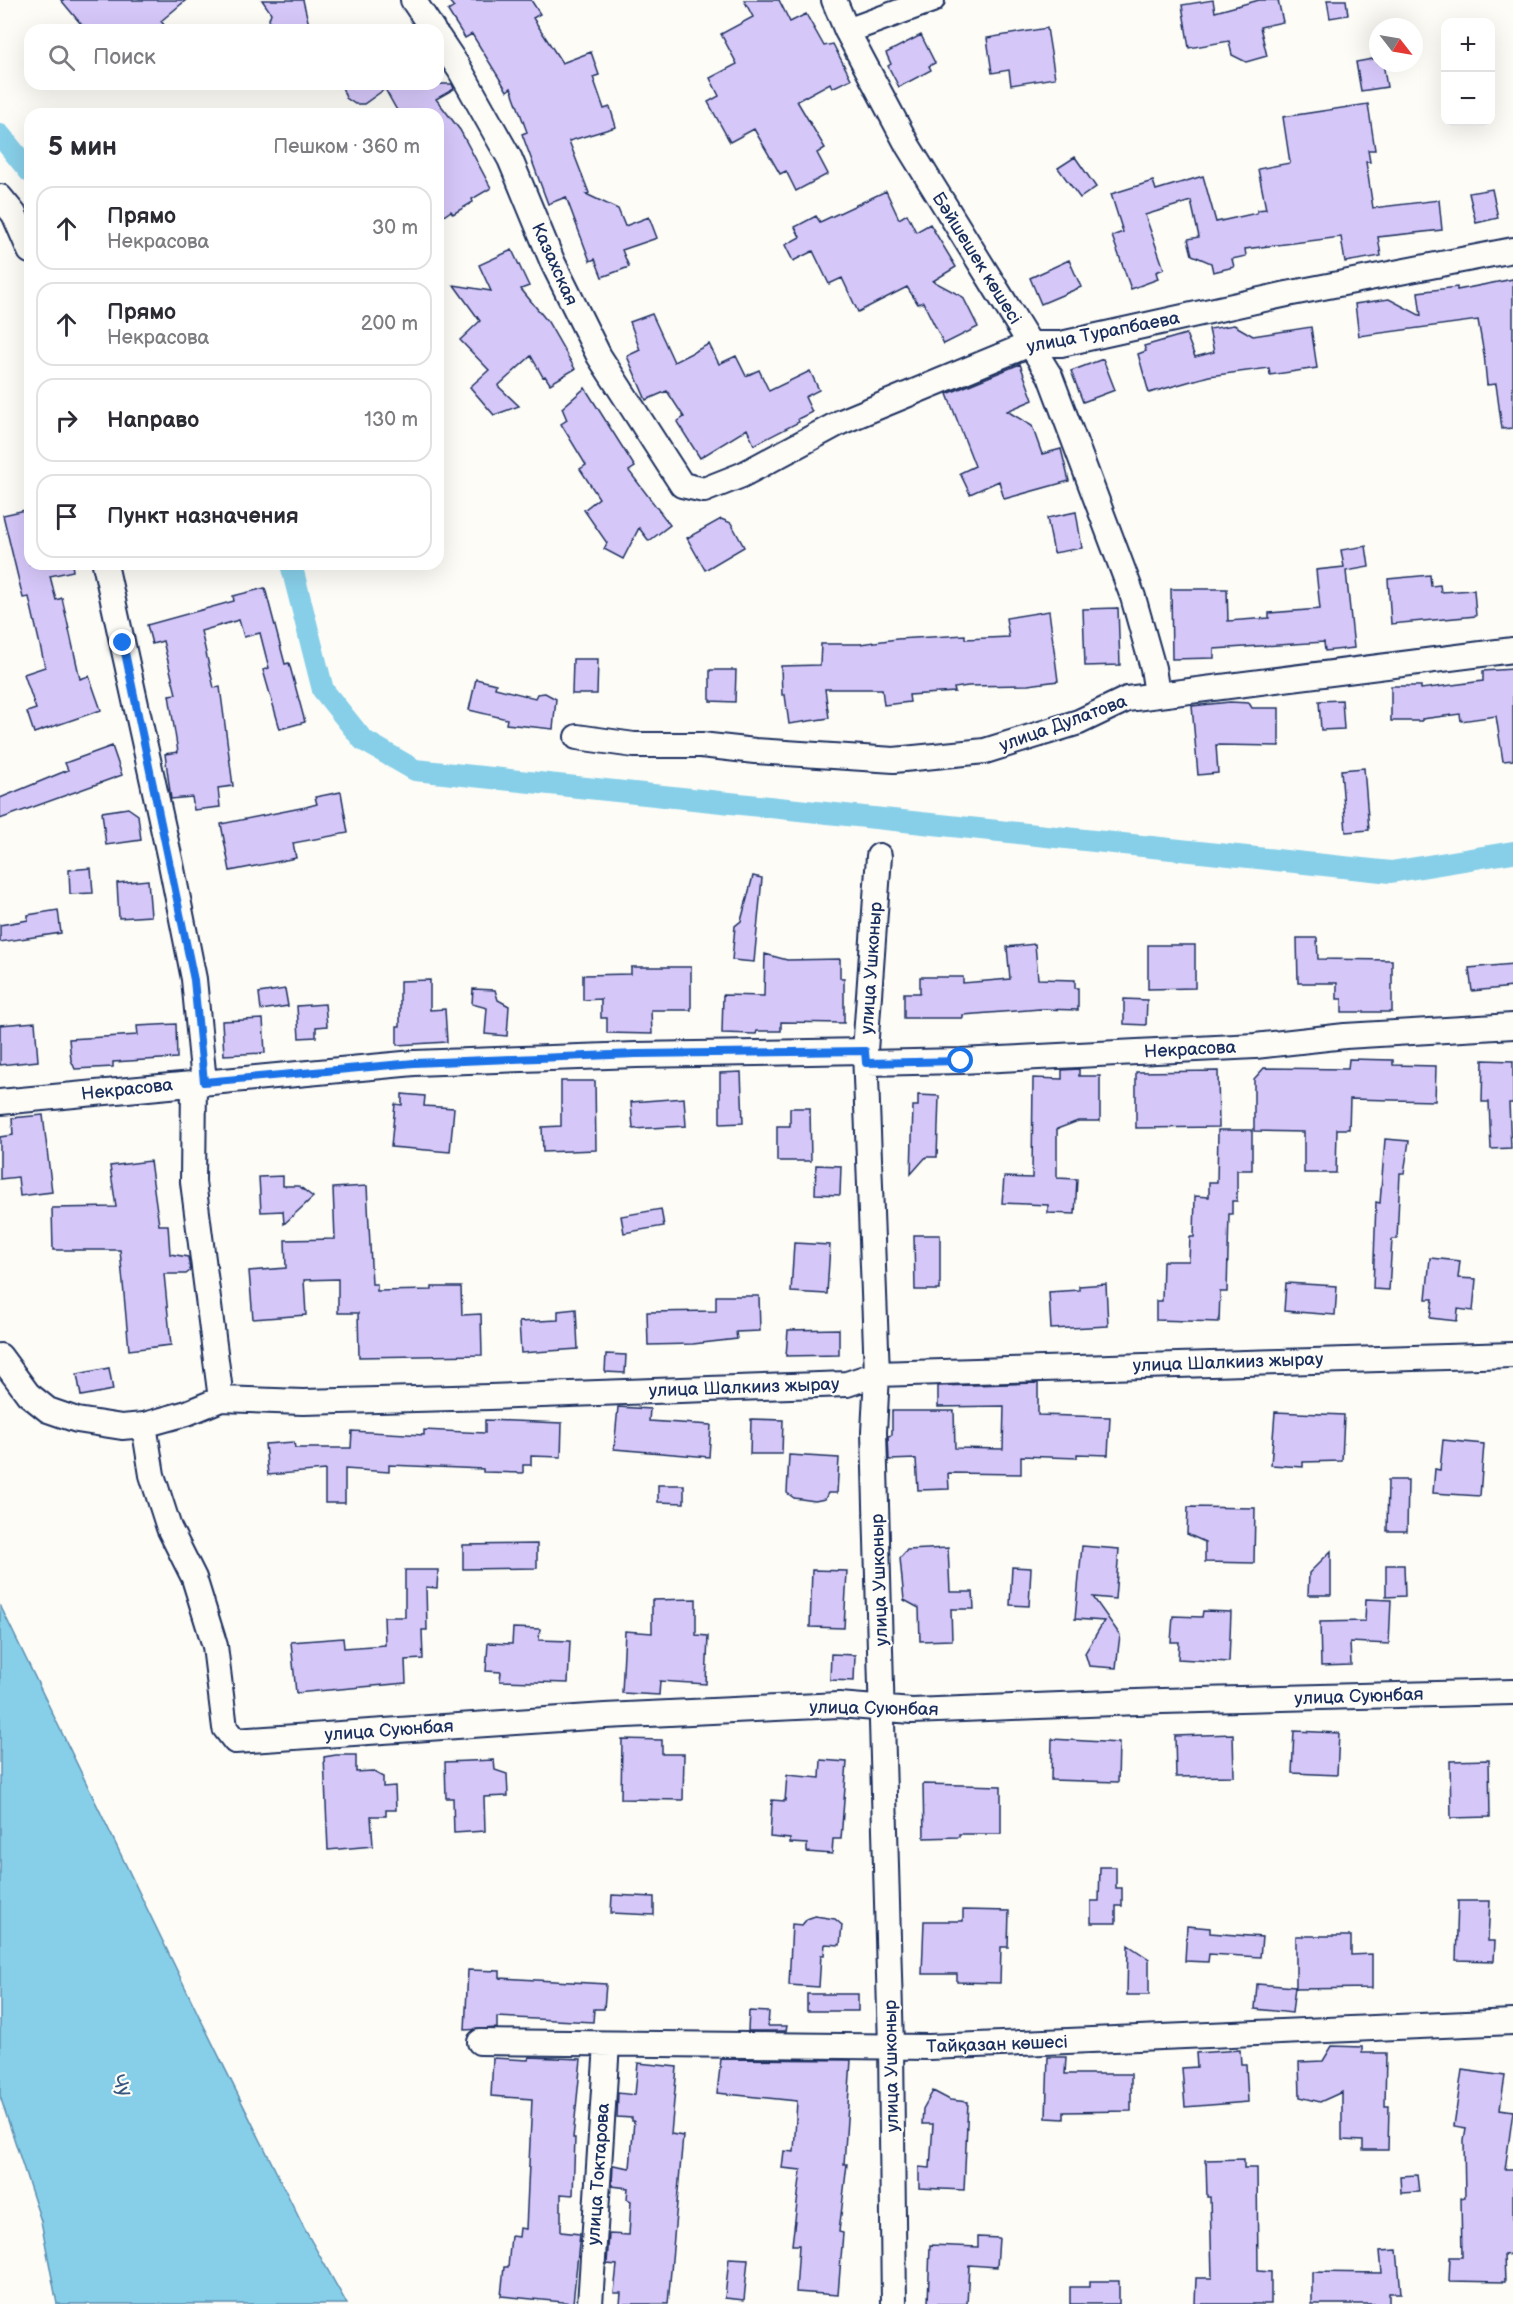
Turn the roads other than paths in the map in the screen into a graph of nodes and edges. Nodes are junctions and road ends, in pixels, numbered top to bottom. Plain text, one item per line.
1 (413, 0) edge
2 (834, 0) edge
3 (932, 0) edge
4 (429, 24) edge
5 (847, 31) junction
6 (444, 46) edge
7 (0, 197) edge
8 (24, 237) edge
9 (1513, 250) edge
10 (1030, 344) junction
11 (682, 485) joint
12 (106, 570) edge
13 (1513, 650) edge
14 (1157, 694) junction
15 (577, 736) dead end
16 (879, 856) dead end
17 (1513, 1026) edge
18 (865, 1057) junction
19 (199, 1082) junction
20 (0, 1102) edge
21 (1513, 1355) edge
22 (0, 1356) edge
23 (877, 1374) junction
24 (221, 1399) junction
25 (133, 1426) junction
26 (1513, 1692) edge
27 (883, 1709) junction
28 (1513, 2022) edge
29 (480, 2042) dead end
30 (606, 2044) junction
31 (891, 2047) junction
32 (590, 2304) edge
33 (894, 2304) edge

1 - 4 street
2 - 5 street, Бәйшешек көшесі
3 - 5 street
5 - 10 street, Бәйшешек көшесі
6 - 11 street, Казахская
7 - 8 street
9 - 10 street, улица Турапбаева
10 - 11 street, улица Турапбаева
10 - 14 street, Бәйшешек көшесі
12 - 19 street
13 - 14 street, улица Дулатова
14 - 15 street, улица Дулатова
16 - 18 street, улица Ушконыр
17 - 18 street, Некрасова
18 - 19 street, Некрасова
18 - 23 street, улица Ушконыр
19 - 20 street, Некрасова
19 - 24 street
21 - 23 street, улица Шалкииз жырау
22 - 25 street
23 - 24 street, улица Шалкииз жырау
23 - 27 street, улица Ушконыр
24 - 25 street, улица Шалкииз жырау
25 - 27 street, улица Суюнбая
26 - 27 street, улица Суюнбая
27 - 31 street, улица Ушконыр
28 - 31 street, Тайқазан көшесі
29 - 30 street, Тайқазан көшесі
30 - 31 street, Тайқазан көшесі
30 - 32 street, улица Токтарова
31 - 33 street, улица Ушконыр

